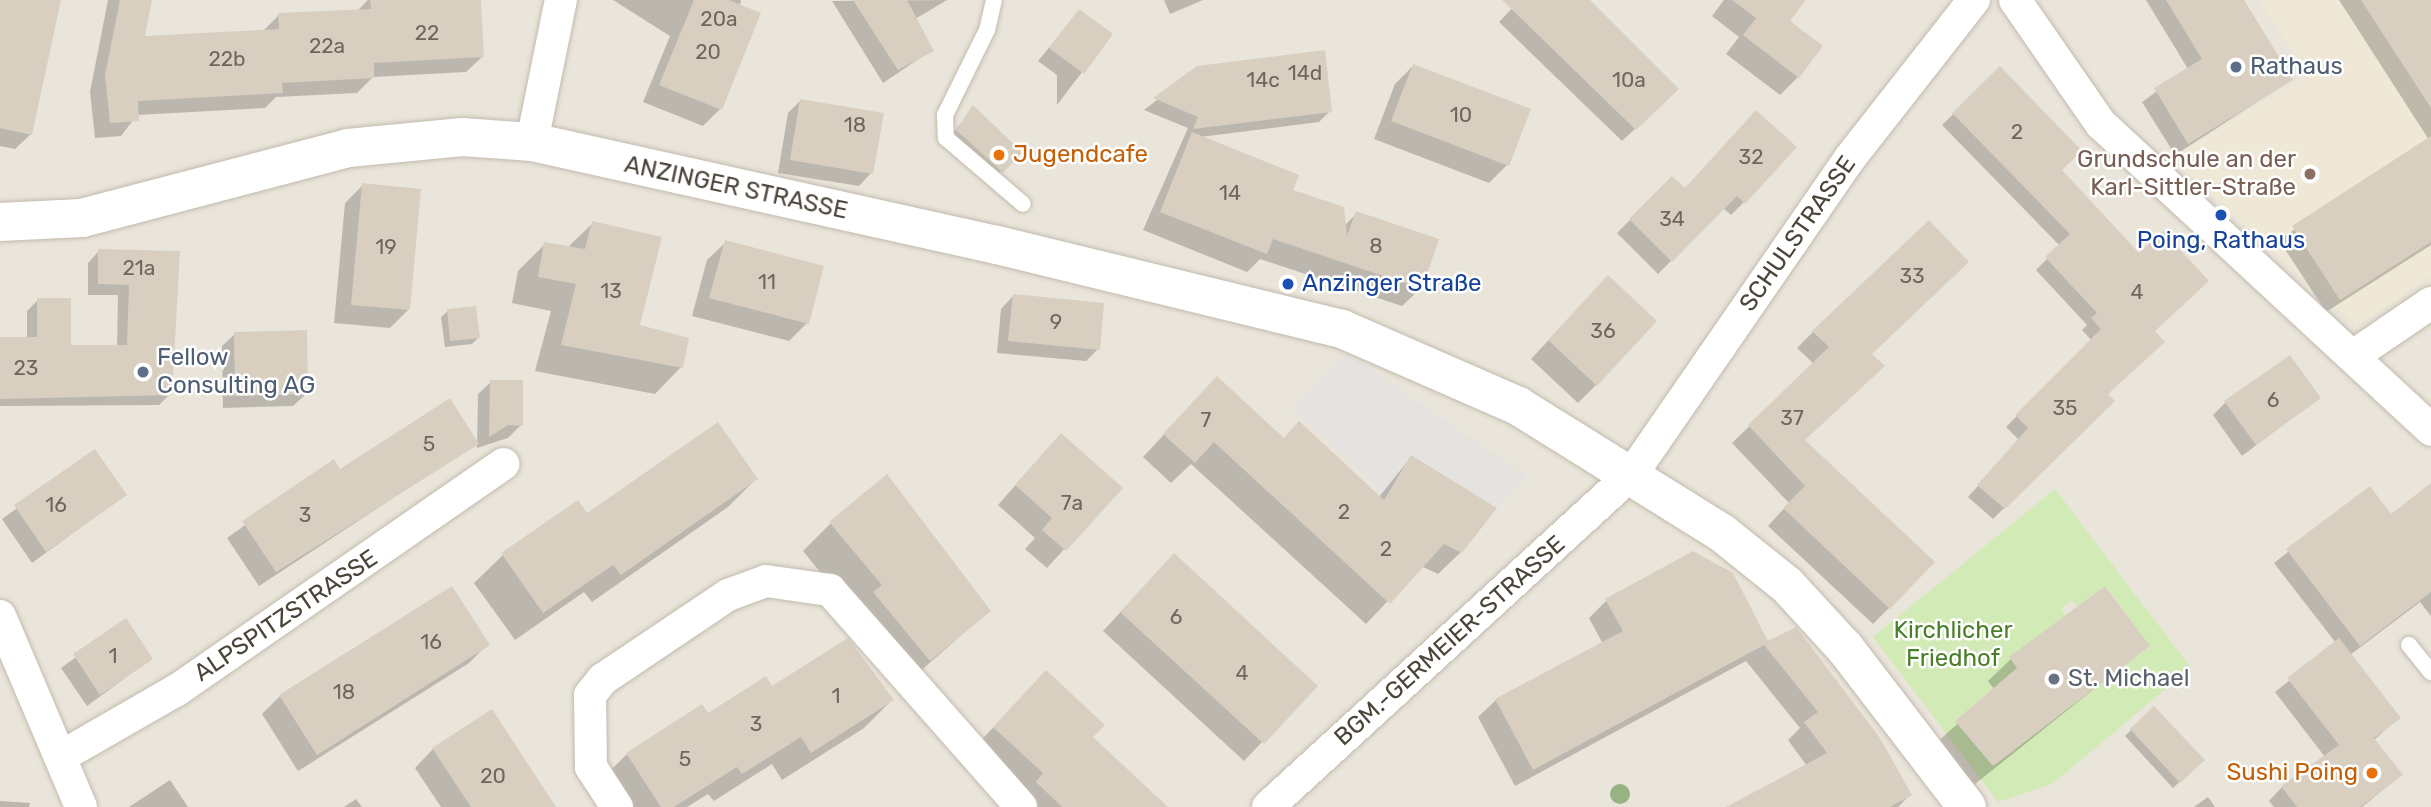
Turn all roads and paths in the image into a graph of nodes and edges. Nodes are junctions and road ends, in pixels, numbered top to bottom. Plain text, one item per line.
1 (561, 0) edge
2 (994, 0) edge
3 (1974, 0) edge
4 (2015, 0) edge
5 (532, 142) junction
6 (1023, 204) dead end
7 (0, 222) edge
8 (2431, 303) edge
9 (2356, 354) junction
10 (2431, 429) edge
11 (503, 464) dead end
12 (1632, 474) junction
13 (0, 616) edge
14 (2409, 645) dead end
15 (2431, 672) edge
16 (62, 756) junction
17 (81, 807) edge
18 (617, 807) edge
19 (1021, 807) edge
20 (1268, 807) edge
21 (1967, 807) edge

1 - 5 street
2 - 6 lane
3 - 12 street, SCHULSTRASSE
4 - 9 street
5 - 7 street, ANZINGER STRASSE
5 - 12 street, ANZINGER STRASSE
8 - 9 street
9 - 10 street
11 - 16 street, ALPSPITZSTRASSE
12 - 20 street, BGM.-GERMEIER-STRASSE
12 - 21 street, ANZINGER STRASSE
13 - 16 street
14 - 15 lane
16 - 17 street
18 - 19 street

